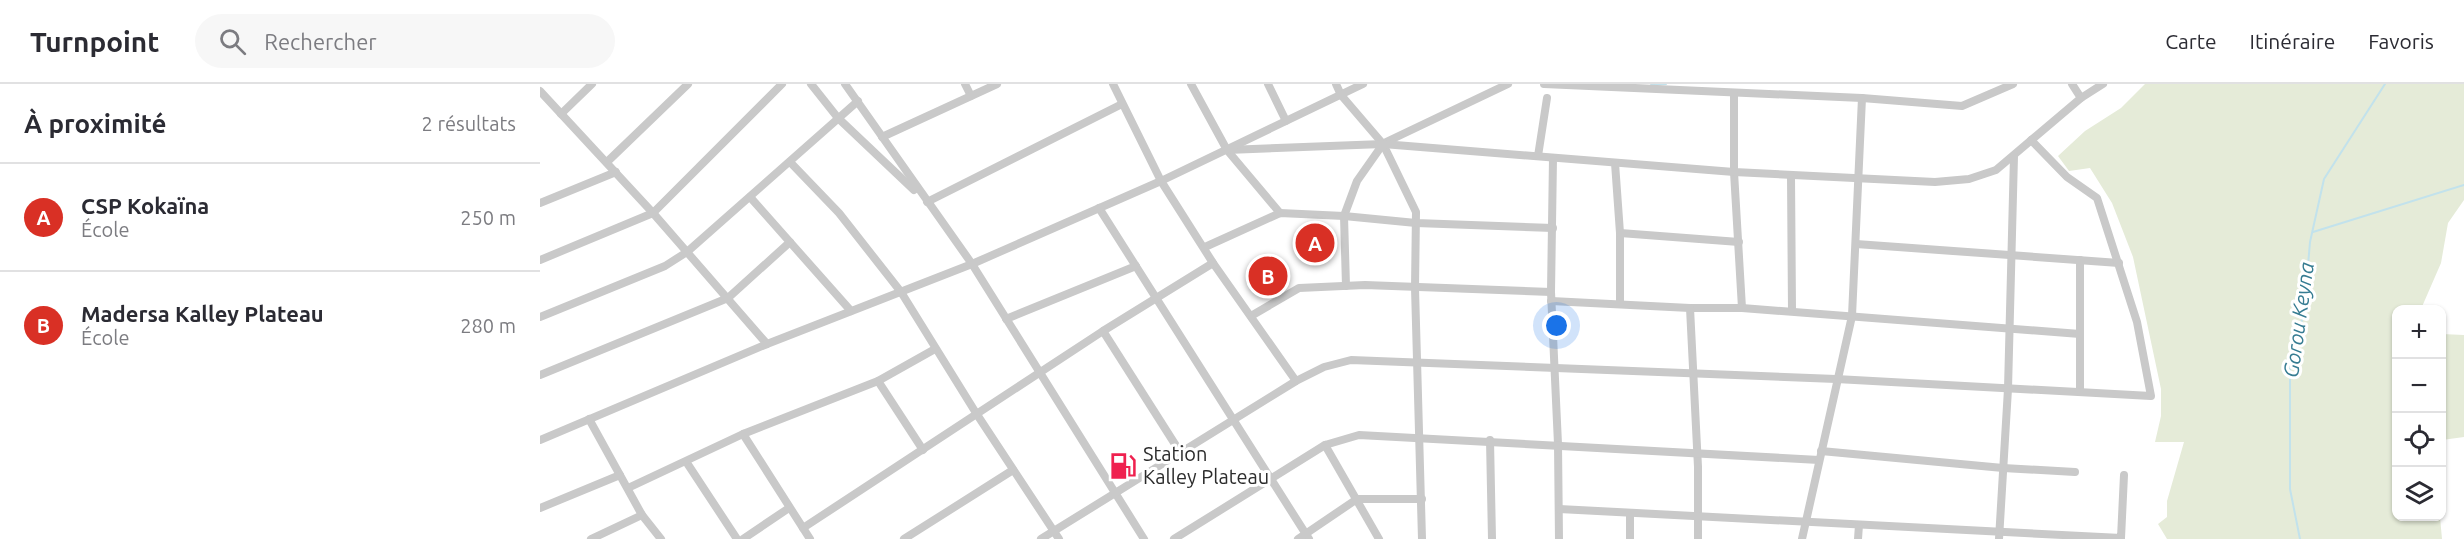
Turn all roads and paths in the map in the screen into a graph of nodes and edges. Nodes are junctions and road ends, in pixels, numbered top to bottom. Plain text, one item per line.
1 (592, 84) edge
2 (688, 84) edge
3 (782, 84) edge
4 (810, 84) edge
5 (965, 84) edge
6 (997, 84) edge
7 (1113, 84) edge
8 (1191, 84) edge
9 (1268, 84) edge
10 (1336, 84) edge
11 (1363, 84) edge
12 (1508, 84) edge
13 (1544, 84) edge
14 (2013, 84) edge
15 (2072, 84) edge
16 (2103, 84) edge
17 (849, 85) edge
18 (1571, 85) edge
19 (1611, 86) edge
20 (540, 91) edge
21 (1734, 93) junction
22 (1341, 94) junction
23 (971, 96) junction
24 (1547, 98) dead end
25 (1862, 98) junction
26 (2081, 98) junction
27 (858, 101) junction
28 (1122, 104) junction
29 (561, 114) junction
30 (838, 118) junction
31 (1286, 121) junction
32 (882, 137) junction
33 (2031, 140) junction
34 (1383, 144) junction
35 (1227, 150) junction
36 (1538, 156) junction
37 (2014, 156) junction
38 (1553, 158) junction
39 (607, 162) junction
40 (790, 162) junction
41 (1615, 163) junction
42 (616, 172) junction
43 (1734, 172) junction
44 (1791, 176) junction
45 (1859, 179) junction
46 (1161, 180) junction
47 (750, 197) junction
48 (927, 202) junction
49 (540, 203) edge
50 (1099, 207) junction
51 (653, 213) junction
52 (1280, 213) junction
53 (1344, 216) junction
54 (1416, 223) junction
55 (1553, 228) junction
56 (1620, 233) junction
57 (790, 242) junction
58 (1739, 242) junction
59 (1856, 244) junction
60 (1205, 247) junction
61 (687, 252) junction
62 (2012, 256) junction
63 (540, 260) edge
64 (2080, 260) junction
65 (1213, 263) junction
66 (2119, 263) junction
67 (972, 264) junction
68 (1136, 266) junction
69 (1346, 286) junction
70 (1415, 288) junction
71 (901, 292) junction
72 (1551, 296) junction
73 (728, 298) junction
74 (1156, 298) junction
75 (1620, 304) junction
76 (1690, 308) junction
77 (1742, 308) junction
78 (851, 311) junction
79 (1792, 312) junction
80 (1251, 316) junction
81 (1852, 316) junction
82 (540, 317) edge
83 (1006, 319) junction
84 (2010, 329) junction
85 (1103, 331) junction
86 (2080, 334) junction
87 (767, 344) junction
88 (935, 349) junction
89 (1418, 363) junction
90 (1555, 368) junction
91 (1040, 372) junction
92 (1694, 374) junction
93 (540, 375) edge
94 (1836, 379) junction
95 (878, 381) junction
96 (1296, 381) junction
97 (2008, 389) junction
98 (2080, 392) junction
99 (976, 413) junction
100 (1232, 418) junction
101 (589, 419) junction
102 (743, 434) junction
103 (1420, 438) junction
104 (540, 440) edge
105 (1490, 440) junction
106 (1558, 444) junction
107 (1325, 445) junction
108 (923, 450) junction
109 (1821, 451) junction
110 (1180, 452) junction
111 (1698, 453) junction
112 (1819, 460) junction
113 (687, 463) junction
114 (2003, 468) junction
115 (1013, 470) junction
116 (2076, 472) dead end
117 (620, 475) junction
118 (2124, 475) dead end
119 (1271, 479) junction
120 (628, 488) junction
121 (1115, 493) junction
122 (1357, 499) junction
123 (1422, 499) junction
124 (540, 508) edge
125 (789, 508) junction
126 (1559, 509) junction
127 (1630, 513) junction
128 (642, 515) junction
129 (1700, 517) junction
130 (1805, 522) junction
131 (1859, 525) junction
132 (803, 528) junction
133 (1054, 531) junction
134 (1999, 536) edge
135 (1304, 537) edge
136 (2065, 538) edge
137 (591, 539) edge
138 (661, 539) edge
139 (737, 539) edge
140 (743, 539) edge
141 (810, 539) edge
142 (904, 539) edge
143 (1041, 539) edge
144 (1059, 539) edge
145 (1144, 539) edge
146 (1174, 539) edge
147 (1379, 539) edge
148 (1422, 539) edge
149 (1492, 539) edge
150 (1559, 539) edge
151 (1630, 539) edge
152 (1698, 539) edge
153 (1802, 539) edge
154 (1858, 539) edge

1 - 29 street
2 - 39 street
3 - 51 street
4 - 30 street
5 - 23 street
6 - 23 street
7 - 28 street
8 - 35 street
9 - 31 street
10 - 22 street
11 - 22 street
12 - 34 street
13 - 18 street
14 - 25 street
15 - 26 street
16 - 26 street
17 - 27 street
18 - 19 street
19 - 21 street
20 - 29 street
21 - 25 street
21 - 43 street
22 - 31 street
22 - 34 street
23 - 32 street
24 - 36 street
25 - 45 street
26 - 33 street
27 - 30 street
27 - 32 street
28 - 46 street
28 - 48 street
29 - 39 street
30 - 40 street
30 - 48 street
31 - 35 street
32 - 48 street
33 - 37 street
33 - 66 street
34 - 35 street
34 - 36 street
34 - 53 street
34 - 54 street
35 - 46 street
35 - 52 street
36 - 38 street
37 - 45 street
37 - 62 street
38 - 41 street
38 - 55 street
39 - 42 street
40 - 47 street
40 - 71 street
41 - 43 street
41 - 56 street
42 - 49 street
42 - 51 street
43 - 44 street
43 - 58 street
44 - 45 street
44 - 79 street
45 - 59 street
46 - 50 street
46 - 60 street
47 - 57 street
47 - 61 street
48 - 67 street
50 - 67 street
50 - 68 street
51 - 61 street
51 - 63 street
52 - 53 street
52 - 60 street
53 - 54 street
53 - 69 street
54 - 55 street
54 - 70 street
55 - 72 street
56 - 58 street
56 - 75 street
57 - 73 street
57 - 78 street
58 - 77 street
59 - 62 street
59 - 81 street
60 - 65 street
61 - 73 street
61 - 82 street
62 - 64 street
62 - 84 street
64 - 66 street
64 - 86 street
65 - 74 street
65 - 80 street
66 - 98 street
67 - 71 street
67 - 83 street
68 - 74 street
68 - 83 street
69 - 70 street
69 - 80 street
70 - 72 street
70 - 89 street
71 - 78 street
71 - 88 street
72 - 75 street
72 - 90 street
73 - 87 street
73 - 93 street
74 - 85 street
74 - 100 street
75 - 76 street
76 - 77 street
76 - 92 street
77 - 79 street
78 - 87 street
79 - 81 street
80 - 96 street
81 - 84 street
81 - 94 street
83 - 91 street
84 - 86 street
84 - 97 street
85 - 91 street
85 - 110 street
86 - 98 street
87 - 101 street
88 - 95 street
88 - 99 street
89 - 90 street
89 - 96 street
89 - 103 street
90 - 92 street
90 - 106 street
91 - 99 street
91 - 121 street
92 - 94 street
92 - 111 street
94 - 97 street
94 - 109 street
95 - 102 street
95 - 108 street
96 - 100 street
97 - 98 street
97 - 114 street
99 - 108 street
99 - 115 street
100 - 110 street
100 - 119 street
101 - 104 street
101 - 117 street
102 - 113 street
102 - 125 street
103 - 105 street
103 - 107 street
103 - 123 street
105 - 106 street
105 - 149 street
106 - 111 street
106 - 126 street
107 - 119 street
107 - 122 street
108 - 132 street
109 - 112 street
109 - 114 street
110 - 121 street
111 - 112 street
111 - 129 street
112 - 130 street
113 - 120 street
113 - 139 street
114 - 116 street
114 - 134 street
115 - 133 street
115 - 142 street
117 - 120 street
117 - 124 street
118 - 136 street
119 - 135 street
119 - 146 street
120 - 128 street
121 - 133 street
121 - 145 street
122 - 123 street
122 - 135 street
122 - 147 street
123 - 148 street
125 - 132 street
125 - 140 street
126 - 127 street
126 - 150 street
127 - 129 street
127 - 151 street
128 - 137 street
128 - 138 street
129 - 130 street
129 - 152 street
130 - 131 street
130 - 153 street
131 - 134 street
131 - 154 street
132 - 141 street
133 - 143 street
133 - 144 street
134 - 136 street

